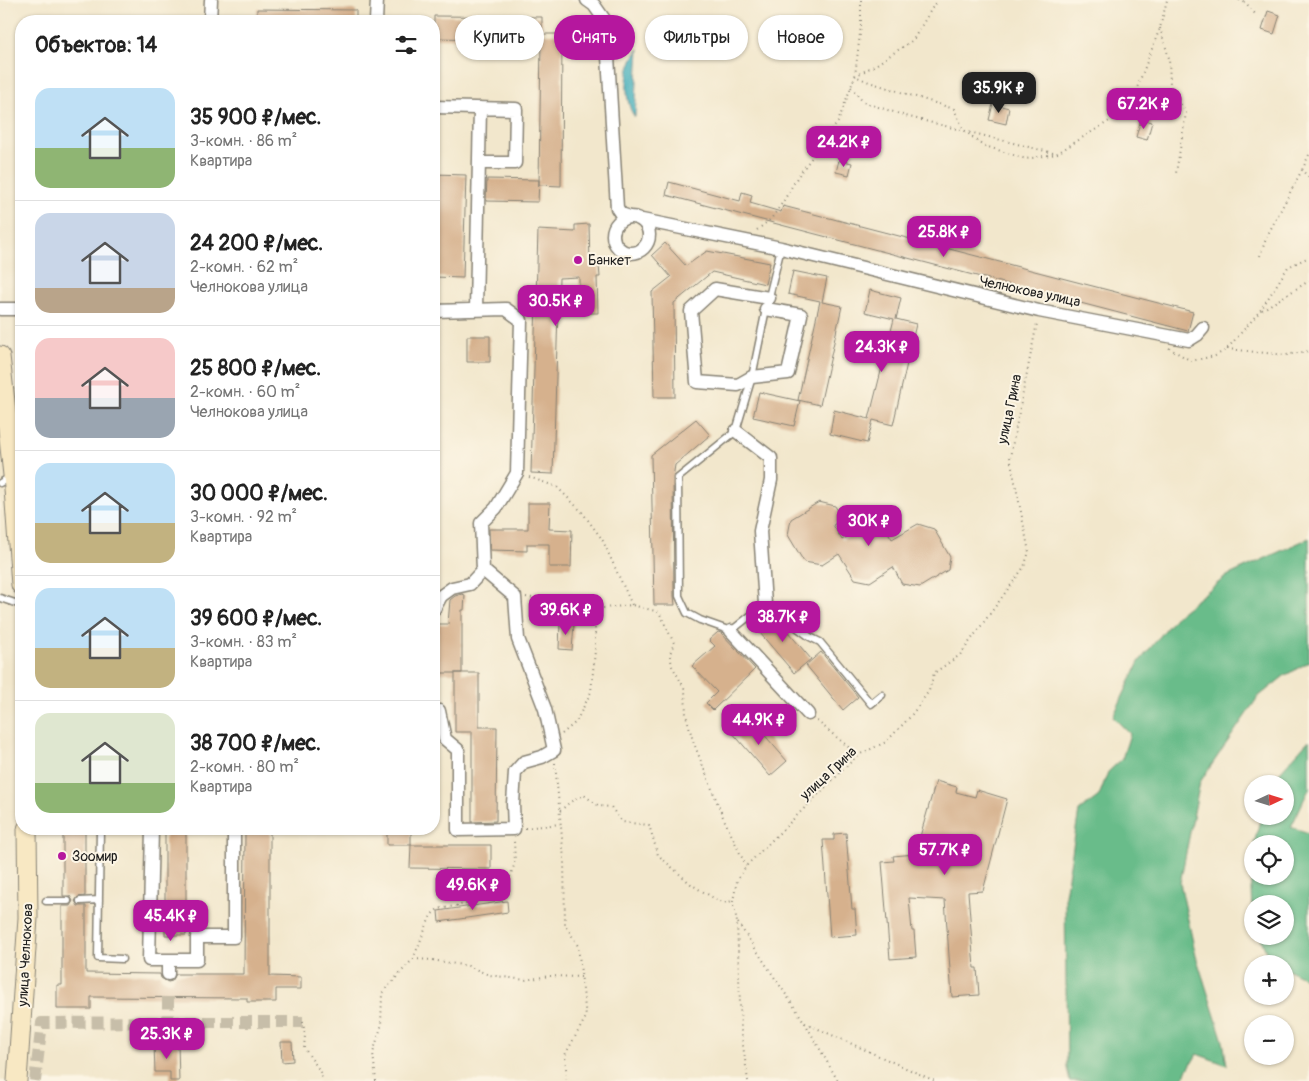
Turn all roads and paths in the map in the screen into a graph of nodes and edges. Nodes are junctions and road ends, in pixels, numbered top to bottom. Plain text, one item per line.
1 (211, 0) edge
2 (377, 0) edge
3 (586, 0) edge
4 (861, 0) edge
5 (937, 0) edge
6 (1167, 0) edge
7 (1239, 0) edge
8 (1256, 14) dead end
9 (210, 15) edge
10 (376, 15) edge
11 (1160, 28) junction
12 (855, 76) junction
13 (851, 87) junction
14 (440, 107) edge
15 (480, 108) junction
16 (964, 130) junction
17 (1056, 154) junction
18 (1309, 155) edge
19 (478, 163) junction
20 (1302, 170) junction
21 (1176, 173) dead end
22 (1309, 178) edge
23 (744, 240) junction
24 (781, 248) junction
25 (1260, 256) dead end
26 (1309, 257) edge
27 (1309, 281) edge
28 (767, 304) junction
29 (0, 309) edge
30 (15, 309) edge
31 (476, 310) junction
32 (1039, 310) junction
33 (440, 311) edge
34 (1260, 311) junction
35 (1203, 328) dead end
36 (1154, 332) junction
37 (1227, 349) junction
38 (1309, 351) edge
39 (0, 356) edge
40 (752, 377) junction
41 (736, 431) junction
42 (517, 473) junction
43 (6, 479) edge
44 (15, 543) edge
45 (483, 570) junction
46 (515, 597) junction
47 (0, 598) edge
48 (440, 598) edge
49 (15, 603) edge
50 (765, 604) junction
51 (632, 605) junction
52 (595, 609) junction
53 (731, 631) junction
54 (882, 695) dead end
55 (808, 714) joint
56 (440, 716) edge
57 (554, 750) junction
58 (858, 755) junction
59 (560, 811) junction
60 (560, 824) junction
61 (514, 829) junction
62 (27, 835) edge
63 (100, 835) edge
64 (152, 835) edge
65 (234, 835) edge
66 (746, 866) junction
67 (497, 893) junction
68 (68, 900) dead end
69 (99, 900) junction
70 (46, 901) dead end
71 (80, 901) dead end
72 (733, 901) junction
73 (457, 906) junction
74 (737, 922) junction
75 (122, 959) dead end
76 (413, 959) junction
77 (168, 960) junction
78 (168, 974) dead end
79 (582, 977) junction
80 (303, 1022) dead end
81 (805, 1023) junction
82 (17, 1081) edge
83 (322, 1081) edge
84 (376, 1081) edge
85 (567, 1081) edge
86 (748, 1081) edge
87 (838, 1081) edge
88 (934, 1081) edge

1 - 9 street
2 - 10 street
3 - 23 street, Челнокова улица
4 - 12 path
5 - 12 path
6 - 11 path
7 - 8 path
11 - 17 path
11 - 21 path
12 - 13 path
12 - 16 path
13 - 16 path
13 - 23 path
14 - 15 street
15 - 19 street
15 - 19 street
16 - 17 path
16 - 17 path
18 - 20 path
19 - 31 street
20 - 22 path
20 - 25 path
23 - 24 street, Челнокова улица
24 - 28 lane
24 - 32 street, Челнокова улица
26 - 34 path
27 - 34 path
28 - 40 lane
28 - 40 street
28 - 40 street
29 - 30 street
31 - 33 street
31 - 42 street
32 - 36 street, Челнокова улица
32 - 58 path, улица Грина
34 - 37 path
35 - 36 street, Челнокова улица
36 - 37 path
37 - 38 path
39 - 43 main road
40 - 41 lane
41 - 50 street
41 - 53 lane
42 - 45 street
42 - 51 path
43 - 44 main road
45 - 46 street
45 - 48 street
46 - 52 path
46 - 57 street
47 - 49 lane
50 - 53 lane
50 - 54 lane
51 - 52 path
51 - 66 path
52 - 57 path
53 - 55 street
55 - 58 path
56 - 61 street
57 - 59 path
57 - 61 street
58 - 66 path, улица Грина
59 - 60 path
59 - 72 path
60 - 61 path
60 - 79 path
61 - 67 path
62 - 82 main road, улица Челнокова
63 - 69 lane
64 - 77 street
65 - 77 street
66 - 72 path, улица Грина
67 - 73 path
67 - 73 path
68 - 70 lane
69 - 71 lane
69 - 75 lane
72 - 74 path, улица Грина
73 - 76 path
74 - 81 path
74 - 86 path, улица Грина
76 - 79 path
76 - 84 path
77 - 78 street
79 - 85 path
80 - 83 path
81 - 87 path
81 - 88 path

